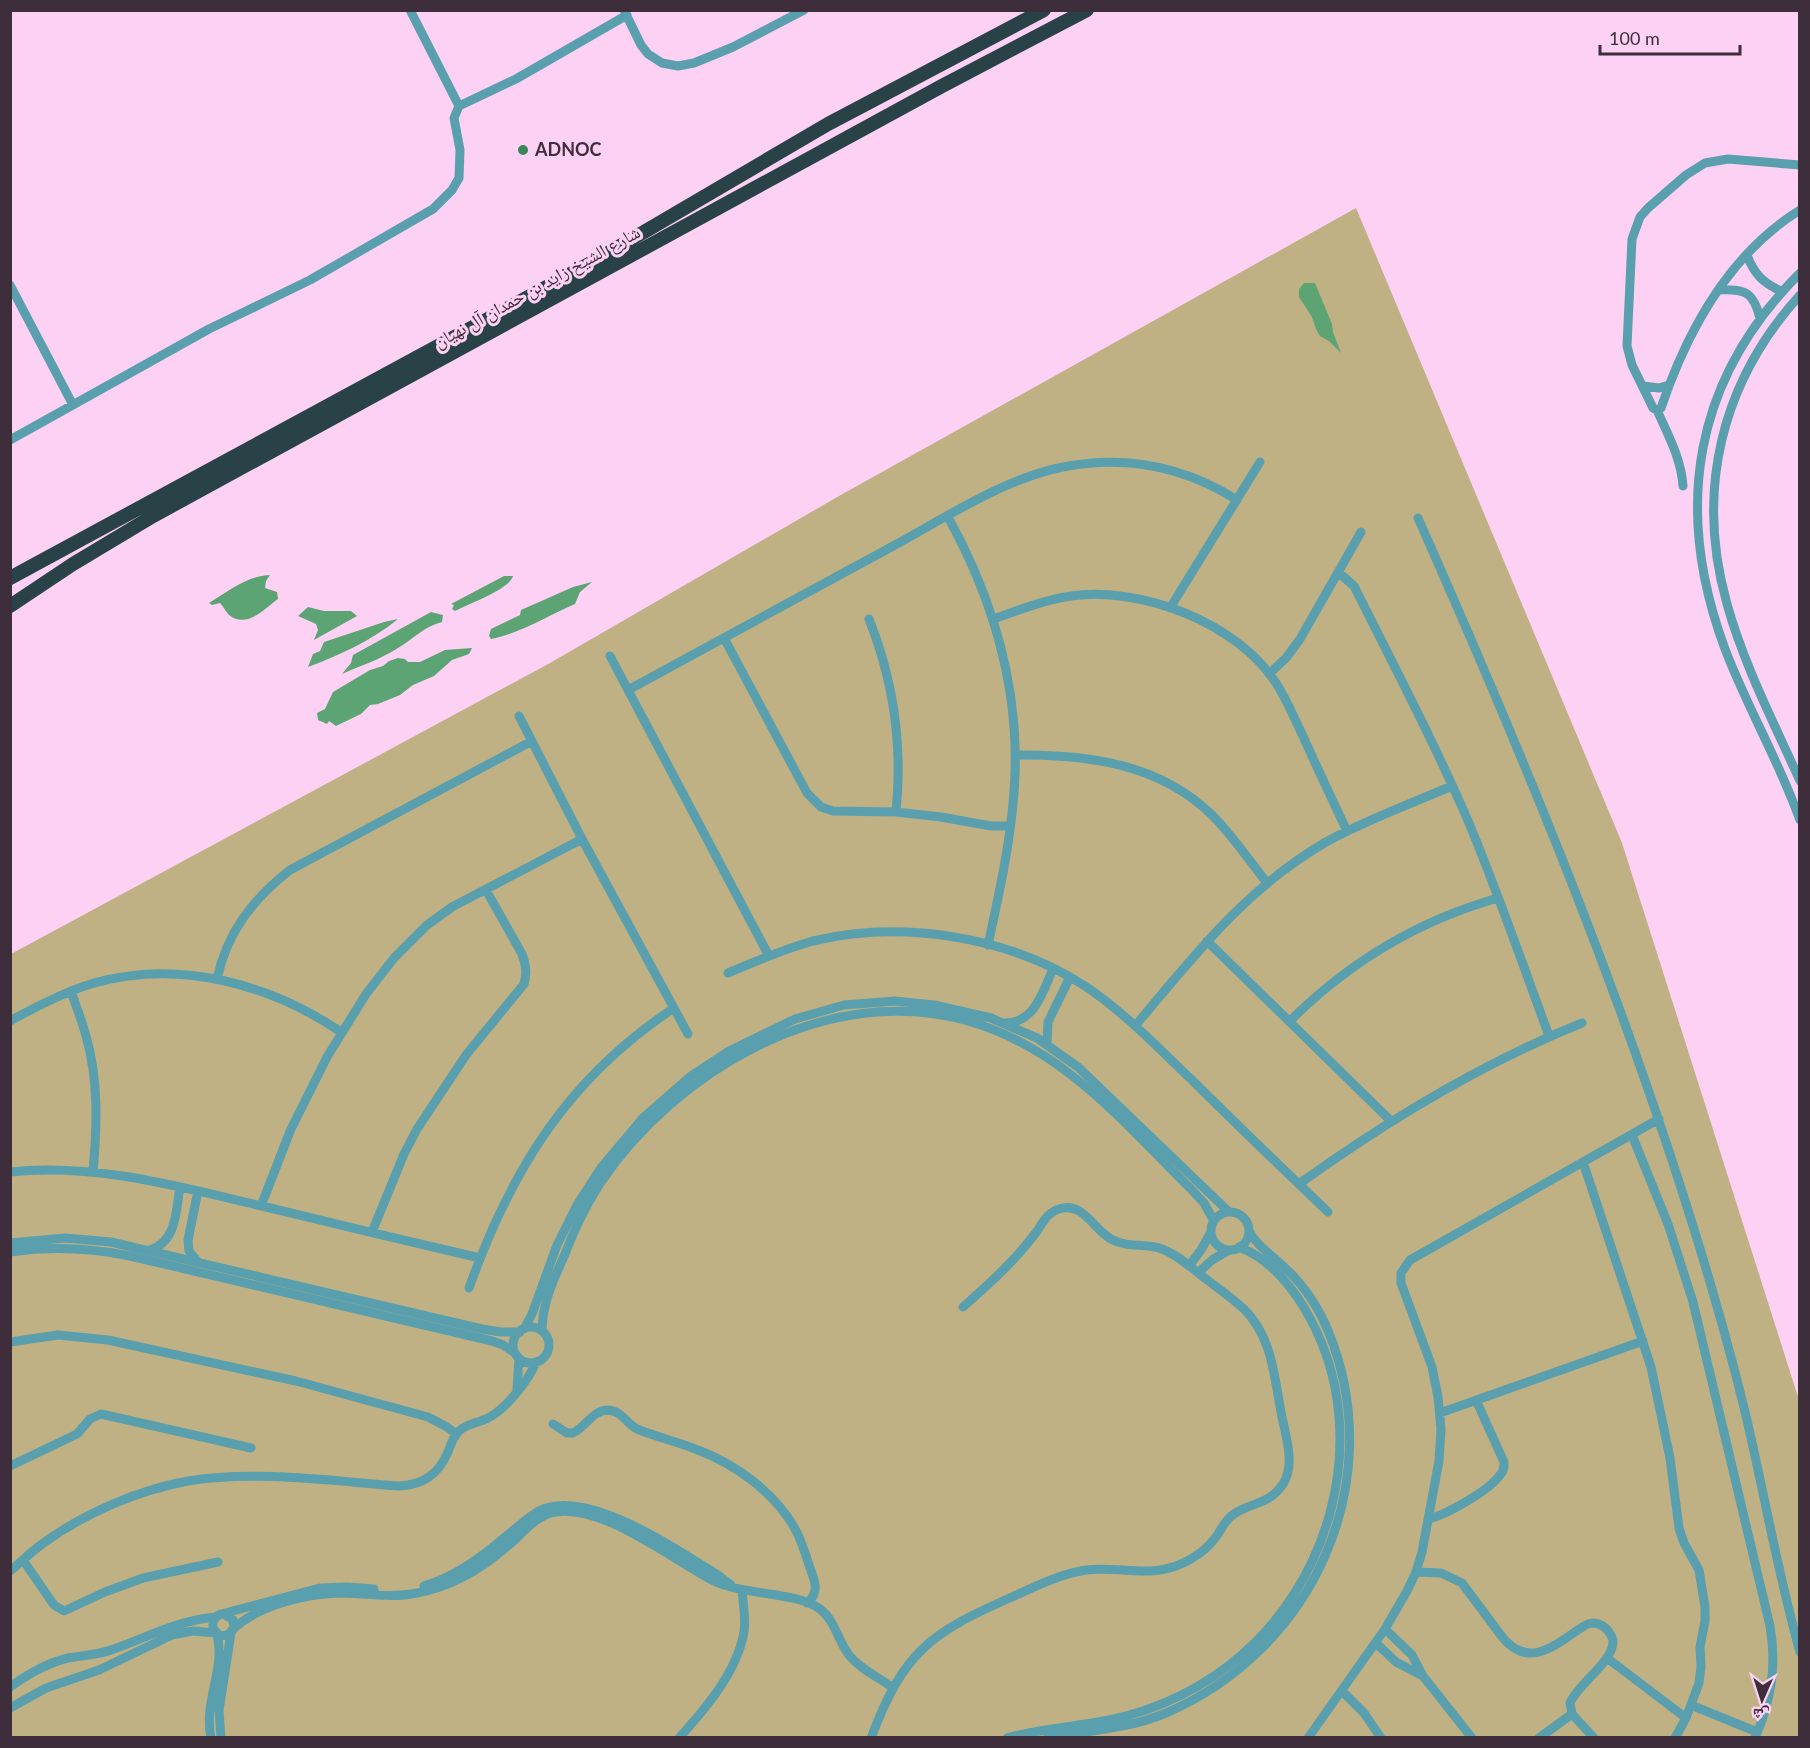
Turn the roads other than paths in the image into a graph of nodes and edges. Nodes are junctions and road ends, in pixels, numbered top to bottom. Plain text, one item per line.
1 (410, 10) edge
2 (804, 10) edge
3 (1044, 10) edge
4 (1087, 10) edge
5 (625, 13) edge
6 (459, 106) junction
7 (1800, 165) edge
8 (1800, 210) edge
9 (1747, 255) junction
10 (1800, 273) edge
11 (10, 285) edge
12 (1718, 290) junction
13 (1781, 291) junction
14 (1800, 295) edge
15 (1760, 318) junction
16 (1669, 385) junction
17 (1643, 386) junction
18 (73, 405) junction
19 (1657, 410) junction
20 (10, 440) edge
21 (1260, 462) dead end
22 (1683, 486) dead end
23 (1237, 500) junction
24 (948, 517) junction
25 (1418, 518) dead end
26 (1361, 532) dead end
27 (1338, 572) junction
28 (10, 578) edge
29 (10, 606) edge
30 (1170, 608) junction
31 (869, 619) dead end
32 (993, 619) junction
33 (724, 638) junction
34 (610, 656) dead end
35 (1269, 674) junction
36 (628, 690) junction
37 (519, 716) dead end
38 (531, 741) junction
39 (1015, 755) junction
40 (1800, 781) edge
41 (1452, 786) junction
42 (896, 812) junction
43 (1800, 819) edge
44 (1010, 826) junction
45 (1347, 831) junction
46 (582, 839) junction
47 (1267, 883) junction
48 (486, 890) junction
49 (1498, 898) junction
50 (1207, 941) junction
51 (988, 945) junction
52 (769, 956) junction
53 (1053, 969) junction
54 (728, 974) dead end
55 (1070, 977) junction
56 (217, 979) junction
57 (71, 991) junction
58 (1041, 996) junction
59 (1056, 1004) junction
60 (674, 1008) junction
61 (10, 1021) edge
62 (1290, 1021) junction
63 (1005, 1023) junction
64 (1582, 1023) dead end
65 (1135, 1026) junction
66 (341, 1032) junction
67 (688, 1034) dead end
68 (1549, 1036) junction
69 (1047, 1044) junction
70 (1659, 1119) junction
71 (1391, 1122) junction
72 (1632, 1135) junction
73 (1583, 1162) junction
74 (10, 1172) edge
75 (93, 1172) junction
76 (1299, 1184) junction
77 (180, 1187) junction
78 (198, 1191) junction
79 (261, 1206) junction
80 (1229, 1212) junction
81 (1328, 1212) dead end
82 (1214, 1221) junction
83 (1249, 1231) junction
84 (1211, 1232) junction
85 (372, 1233) junction
86 (10, 1243) edge
87 (1239, 1247) junction
88 (1229, 1250) junction
89 (147, 1251) junction
90 (10, 1252) edge
91 (480, 1258) junction
92 (198, 1262) junction
93 (1189, 1266) junction
94 (1198, 1273) junction
95 (469, 1288) dead end
96 (963, 1307) dead end
97 (522, 1330) junction
98 (542, 1331) junction
99 (1643, 1341) junction
100 (10, 1342) edge
101 (517, 1355) junction
102 (536, 1362) junction
103 (517, 1390) junction
104 (1476, 1400) junction
105 (1440, 1413) junction
106 (553, 1424) dead end
107 (456, 1434) junction
108 (251, 1448) dead end
109 (10, 1466) edge
110 (1428, 1519) junction
111 (23, 1560) junction
112 (218, 1562) dead end
113 (10, 1571) edge
114 (1416, 1572) junction
115 (732, 1587) junction
116 (742, 1590) junction
117 (807, 1603) junction
118 (220, 1616) junction
119 (1385, 1629) junction
120 (232, 1631) junction
121 (216, 1633) junction
122 (1376, 1643) junction
123 (1800, 1652) edge
124 (1607, 1658) junction
125 (1423, 1676) junction
126 (10, 1687) edge
127 (892, 1687) junction
128 (1342, 1691) junction
129 (1691, 1705) junction
130 (10, 1708) edge
131 (1572, 1714) junction
132 (1686, 1718) junction
133 (1756, 1735) edge
134 (211, 1737) edge
135 (221, 1737) edge
136 (679, 1737) edge
137 (871, 1737) edge
138 (1007, 1737) edge
139 (1047, 1737) edge
140 (1308, 1737) edge
141 (1381, 1737) edge
142 (1472, 1737) edge
143 (1539, 1737) edge
144 (1594, 1737) edge
145 (1675, 1737) edge

1 - 6 street
2 - 5 street
3 - 28 highway, شارع الشيخ زايد بن حمدان آل نهيان
4 - 29 highway, شارع الشيخ زايد بن حمدان آل نهيان
5 - 6 street
6 - 18 street
7 - 17 street
8 - 9 street
9 - 12 street
9 - 13 street
10 - 13 street
11 - 18 street
12 - 15 street
12 - 16 street
13 - 15 street
14 - 40 street
15 - 43 street
16 - 17 street
16 - 19 street
17 - 19 street
18 - 20 street
19 - 22 street
21 - 23 street
23 - 24 street
23 - 30 street
24 - 32 street
24 - 33 street
25 - 70 street
26 - 27 street
27 - 35 street
27 - 41 street
30 - 32 street
30 - 35 street
31 - 42 street
32 - 39 street
33 - 36 street
33 - 42 street
34 - 36 street
35 - 45 street
36 - 52 street
37 - 38 street
38 - 46 street
38 - 56 street
39 - 44 street
39 - 47 street
41 - 45 street
41 - 49 street
42 - 44 street
44 - 51 street
45 - 47 street
46 - 48 street
46 - 60 street
47 - 50 street
48 - 66 street
48 - 85 street
49 - 62 street
49 - 68 street
50 - 62 street
50 - 65 street
51 - 52 street
51 - 53 street
52 - 54 street
53 - 55 street
53 - 58 street
55 - 59 street
55 - 65 street
56 - 57 street
56 - 66 street
57 - 61 street
57 - 75 street
58 - 59 street
58 - 63 street
59 - 69 street
60 - 67 street
60 - 91 street
62 - 71 street
63 - 69 street
63 - 97 street
64 - 68 street
65 - 76 street
66 - 79 street
68 - 71 street
69 - 80 street
70 - 72 street
70 - 123 street
71 - 76 street
72 - 73 street
72 - 133 street
73 - 99 street
73 - 105 street
74 - 75 street
75 - 77 street
76 - 81 street
77 - 78 street
77 - 89 street
78 - 79 street
78 - 92 street
79 - 85 street
80 - 82 street
80 - 83 street
82 - 84 street
82 - 98 street
83 - 87 street
83 - 139 street
84 - 88 street
84 - 93 street
85 - 91 street
86 - 89 street
87 - 88 street
87 - 138 street
88 - 94 street
89 - 92 street
90 - 101 street
91 - 95 street
92 - 97 street
93 - 94 street
93 - 96 street
94 - 127 street
97 - 98 street
97 - 101 street
98 - 102 street
99 - 104 street
99 - 129 street
100 - 107 street
101 - 102 street
101 - 103 street
102 - 103 street
103 - 107 street
104 - 105 street
104 - 110 street
105 - 110 street
106 - 117 street
107 - 111 street
108 - 109 street
110 - 114 street
111 - 112 street
111 - 113 street
114 - 119 street
114 - 124 street
115 - 116 street
115 - 118 street
115 - 120 street
116 - 117 street
116 - 136 street
117 - 127 street
118 - 120 street
118 - 121 street
118 - 126 street
119 - 122 street
119 - 125 street
120 - 121 street
120 - 135 street
121 - 130 street
121 - 134 street
122 - 125 street
122 - 128 street
124 - 131 street
124 - 132 street
125 - 142 street
127 - 137 street
128 - 140 street
128 - 141 street
129 - 132 street
129 - 133 street
131 - 143 street
131 - 144 street
132 - 145 street

